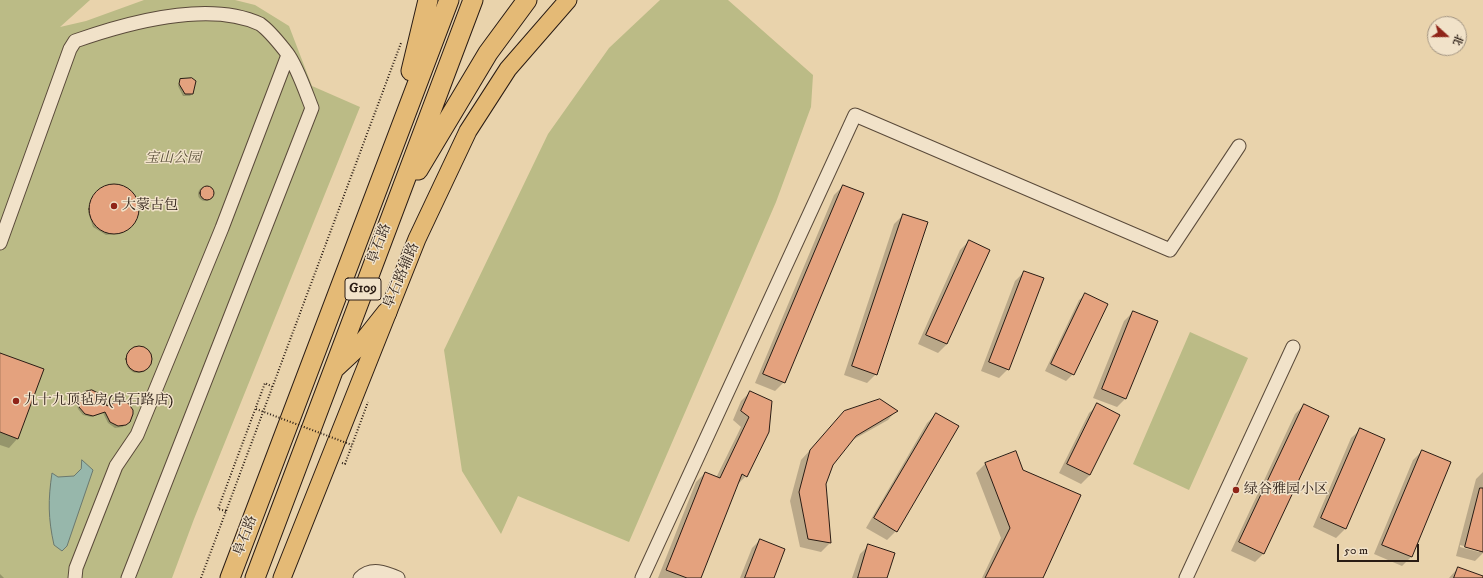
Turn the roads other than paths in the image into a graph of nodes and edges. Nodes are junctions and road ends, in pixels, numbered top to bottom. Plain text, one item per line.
1 (428, 0) edge
2 (449, 0) edge
3 (473, 0) edge
4 (527, 0) edge
5 (568, 0) edge
6 (288, 54) junction
7 (1239, 146) dead end
8 (387, 163) junction
9 (391, 216) junction
10 (0, 243) edge
11 (387, 312) junction
12 (1293, 347) dead end
13 (331, 372) junction
14 (287, 577) edge
15 (75, 578) edge
16 (128, 578) edge
17 (230, 578) edge
18 (255, 578) edge
19 (360, 578) edge
20 (398, 578) edge
21 (642, 578) edge
22 (1186, 578) edge

1 - 8 highway
2 - 8 highway, 阜石路 / G109
3 - 9 highway, 阜石路 / G109
4 - 9 highway
5 - 11 main road, 阜石路辅路
6 - 10 street
6 - 15 street
6 - 16 street
7 - 21 street
8 - 17 highway, 阜石路 / G109
9 - 13 highway, 阜石路 / G109
11 - 13 highway
11 - 14 main road, 阜石路辅路
12 - 22 street
13 - 18 highway, 阜石路 / G109
19 - 20 street

